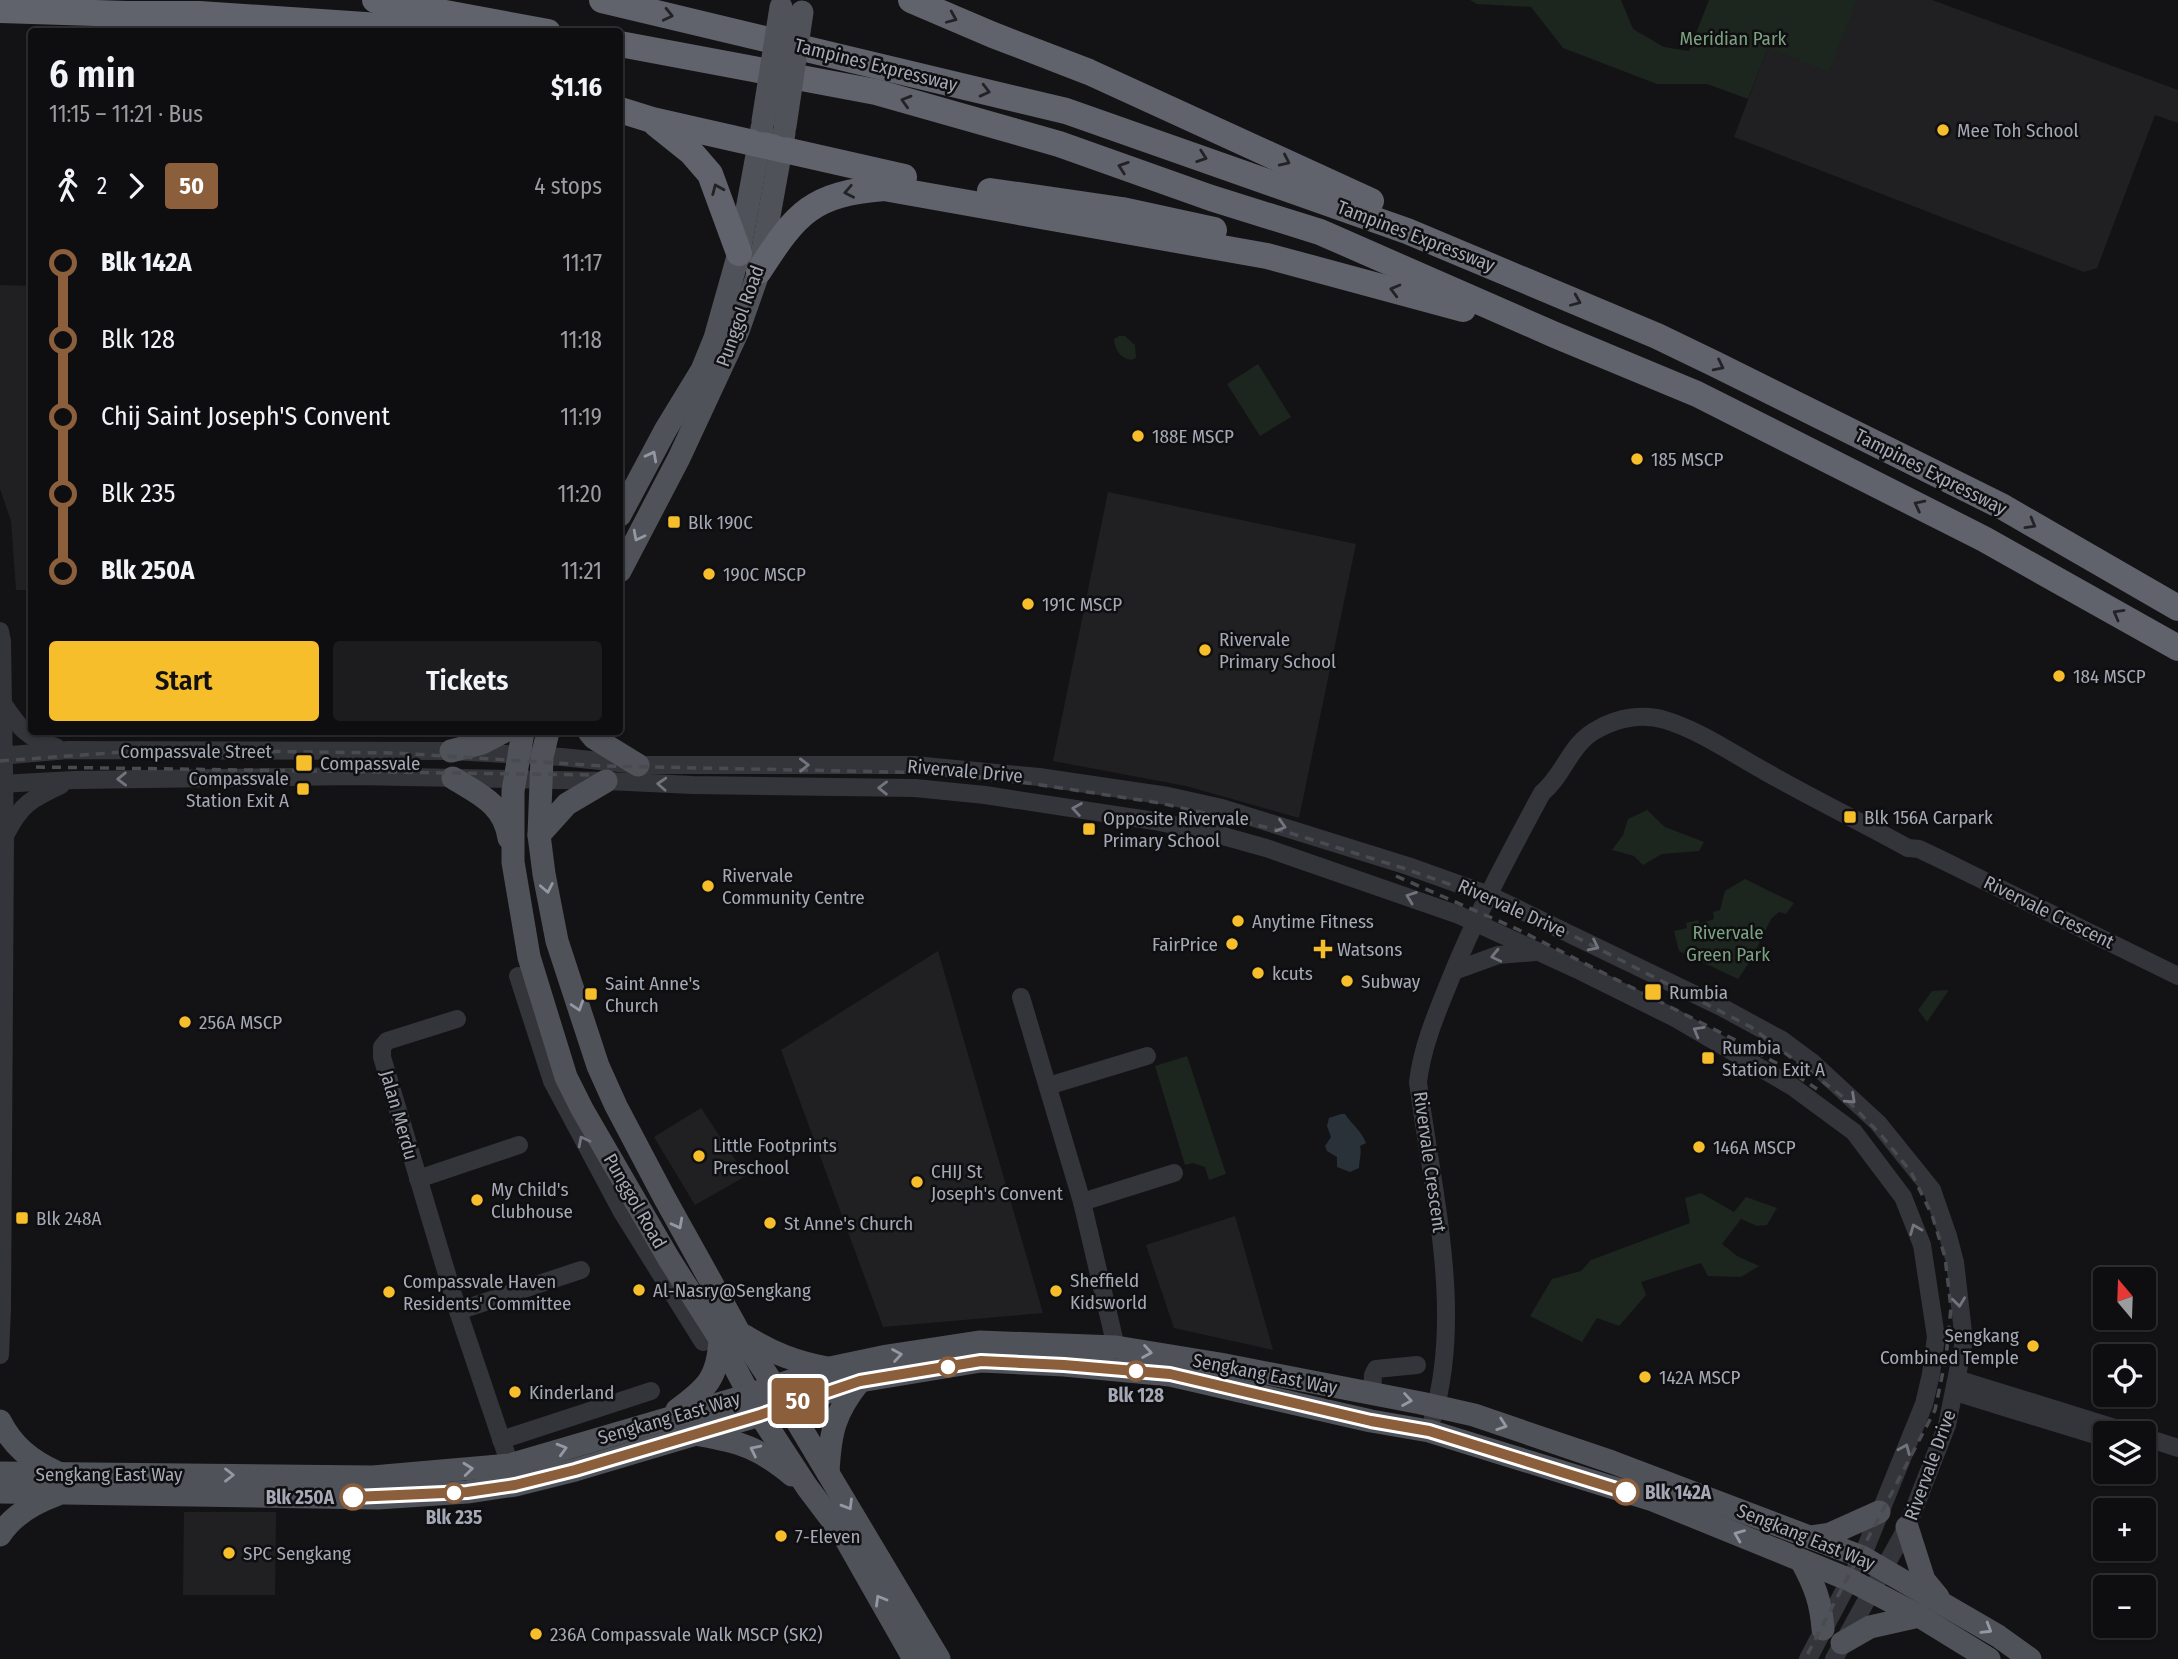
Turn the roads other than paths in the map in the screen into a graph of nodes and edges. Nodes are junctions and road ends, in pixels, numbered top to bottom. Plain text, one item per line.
1 (375, 0) edge
2 (602, 0) edge
3 (781, 0) edge
4 (804, 0) edge
5 (911, 0) edge
6 (0, 9) edge
7 (127, 14) junction
8 (217, 28) edge
9 (410, 28) edge
10 (520, 28) edge
11 (623, 45) edge
12 (623, 111) edge
13 (652, 120) junction
14 (770, 148) junction
15 (980, 189) junction
16 (1024, 194) junction
17 (941, 198) junction
18 (1096, 226) junction
19 (1407, 231) junction
20 (749, 262) junction
21 (1404, 270) junction
22 (1555, 335) junction
23 (623, 509) edge
24 (623, 565) edge
25 (2178, 608) edge
26 (0, 631) edge
27 (2178, 648) edge
28 (2, 702) junction
29 (28, 734) edge
30 (29, 735) edge
31 (497, 735) edge
32 (522, 735) edge
33 (548, 735) edge
34 (592, 735) edge
35 (68, 750) junction
36 (451, 751) junction
37 (2, 756) edge
38 (517, 757) junction
39 (638, 765) junction
40 (542, 768) junction
41 (453, 778) junction
42 (74, 780) junction
43 (514, 780) junction
44 (607, 781) junction
45 (2, 784) edge
46 (539, 835) junction
47 (5, 836) junction
48 (513, 862) junction
49 (1489, 895) junction
50 (1475, 922) junction
51 (1540, 952) junction
52 (1454, 971) junction
53 (2178, 976) edge
54 (1021, 997) dead end
55 (457, 1019) dead end
56 (1147, 1056) dead end
57 (1048, 1086) junction
58 (519, 1145) dead end
59 (1174, 1174) dead end
60 (418, 1179) junction
61 (1082, 1202) junction
62 (581, 1270) dead end
63 (458, 1311) junction
64 (721, 1338) junction
65 (1116, 1347) junction
66 (0, 1355) edge
67 (1418, 1365) dead end
68 (830, 1368) junction
69 (860, 1381) junction
70 (1956, 1385) junction
71 (651, 1391) dead end
72 (1372, 1395) junction
73 (780, 1396) junction
74 (755, 1405) junction
75 (1436, 1407) junction
76 (665, 1419) junction
77 (0, 1421) edge
78 (2093, 1423) edge
79 (1429, 1431) junction
80 (693, 1434) junction
81 (2093, 1434) edge
82 (501, 1440) junction
83 (2156, 1443) edge
84 (2172, 1451) edge
85 (510, 1465) junction
86 (0, 1473) edge
87 (828, 1473) junction
88 (64, 1483) junction
89 (807, 1487) junction
90 (0, 1492) edge
91 (1879, 1512) junction
92 (1907, 1527) junction
93 (0, 1535) edge
94 (1810, 1537) junction
95 (1862, 1557) junction
96 (1801, 1562) junction
97 (1885, 1569) junction
98 (1850, 1580) junction
99 (1872, 1591) junction
100 (1942, 1602) junction
101 (1919, 1616) junction
102 (1833, 1644) edge
103 (914, 1659) edge
104 (939, 1659) edge
105 (1808, 1659) edge
106 (1989, 1659) edge
107 (2031, 1659) edge

1 - 10 highway
2 -> 19 highway, Tampines Expressway
3 - 14 main road, Punggol Road, bridge
4 - 14 main road, Punggol Road, bridge
5 -> 19 highway
6 - 7 highway
7 - 8 highway
7 - 9 highway
21 -> 11 highway, Tampines Expressway
12 - 13 highway
13 - 14 highway
20 -> 13 highway
14 - 15 highway
14 - 20 main road, Punggol Road
15 - 16 highway
15 - 17 highway
16 - 18 highway
16 - 21 highway
17 - 18 highway
17 -> 20 highway
22 -> 18 highway
19 -> 25 highway, Tampines Expressway
23 -> 20 main road, Punggol Road
20 -> 24 main road, Punggol Road
21 - 22 highway, Tampines Expressway
27 -> 22 highway, Tampines Expressway
26 - 28 street
28 - 29 street
28 - 37 street
30 - 35 street
31 - 36 main road
32 - 38 main road, Punggol Road
33 - 40 main road, Punggol Road
34 - 39 main road
35 - 36 street, Compassvale Street
35 - 37 street, Compassvale Street
36 - 38 street, Compassvale Street
37 - 45 street
38 - 40 street, Rivervale Drive
38 - 43 main road, Punggol Road
39 - 40 street, Rivervale Drive
39 -> 49 street, Rivervale Drive
40 - 43 street, Rivervale Drive
40 - 44 street, Rivervale Drive
40 - 46 main road, Punggol Road
41 -> 42 street, Compassvale Street
41 - 43 street, Compassvale Street
41 - 48 main road
42 - 45 street, Compassvale Street
42 - 47 street
43 - 48 main road, Punggol Road
44 - 46 main road
50 -> 44 street, Rivervale Drive
45 - 47 street
46 -> 64 main road, Punggol Road
47 - 66 street
64 -> 48 main road, Punggol Road
49 - 50 street, Rivervale Crescent
49 - 53 street, Rivervale Crescent
49 -> 70 street, Rivervale Drive
50 - 51 street, Rivervale Drive
50 - 52 street, Rivervale Crescent
51 -> 52 street
91 -> 51 street, Rivervale Drive
52 - 75 street, Rivervale Crescent
54 - 57 street
55 - 60 street, Jalan Merdu
56 - 57 street
57 - 61 street
58 - 60 street, Jalan Merdu
59 - 61 street
60 - 63 street, Jalan Merdu
61 - 65 street
62 - 63 street
63 - 82 street, Jalan Merdu
64 - 68 main road
64 - 73 main road, Punggol Road
64 - 74 main road, Punggol Road
64 - 76 main road
68 -> 65 main road, Sengkang East Way
65 -> 72 main road, Sengkang East Way
67 - 72 street
68 - 73 main road, Sengkang East Way
69 - 73 main road, Sengkang East Way
69 - 79 main road, Sengkang East Way
69 - 87 main road
70 - 78 street
70 - 81 street
70 - 92 street, Rivervale Drive
71 - 82 street
72 -> 75 main road, Sengkang East Way
73 - 74 main road, Sengkang East Way
73 - 87 main road, Punggol Road
74 - 76 main road, Sengkang East Way
74 - 80 main road, Sengkang East Way
74 - 89 main road, Punggol Road
75 - 79 street, Rivervale Crescent
75 -> 94 main road, Sengkang East Way
85 -> 76 main road, Sengkang East Way
77 - 88 main road
96 -> 79 main road, Sengkang East Way
80 - 88 main road, Sengkang East Way
89 -> 80 main road
82 - 85 street, Jalan Merdu
83 - 84 street
88 -> 85 main road, Sengkang East Way
86 - 88 main road, Sengkang East Way
87 -> 104 main road, Punggol Road
88 - 90 main road, Sengkang East Way
88 - 93 main road
103 -> 89 main road, Punggol Road
91 - 94 main road
91 - 95 street, Rivervale Drive
92 - 97 street, Rivervale Drive
92 - 100 main road
94 - 95 main road, Sengkang East Way
95 - 97 main road, Sengkang East Way
95 - 98 street, Rivervale Drive
96 - 98 main road, Sengkang East Way
96 - 102 main road
97 - 99 street, Rivervale Drive
97 - 100 main road, Sengkang East Way
98 - 99 main road, Sengkang East Way
98 - 102 street, Rivervale Drive
99 - 101 main road, Sengkang East Way
99 - 102 street, Rivervale Drive
100 -> 107 main road, Sengkang East Way
101 - 102 main road
101 - 106 main road, Sengkang East Way
102 - 105 street, Rivervale Drive

